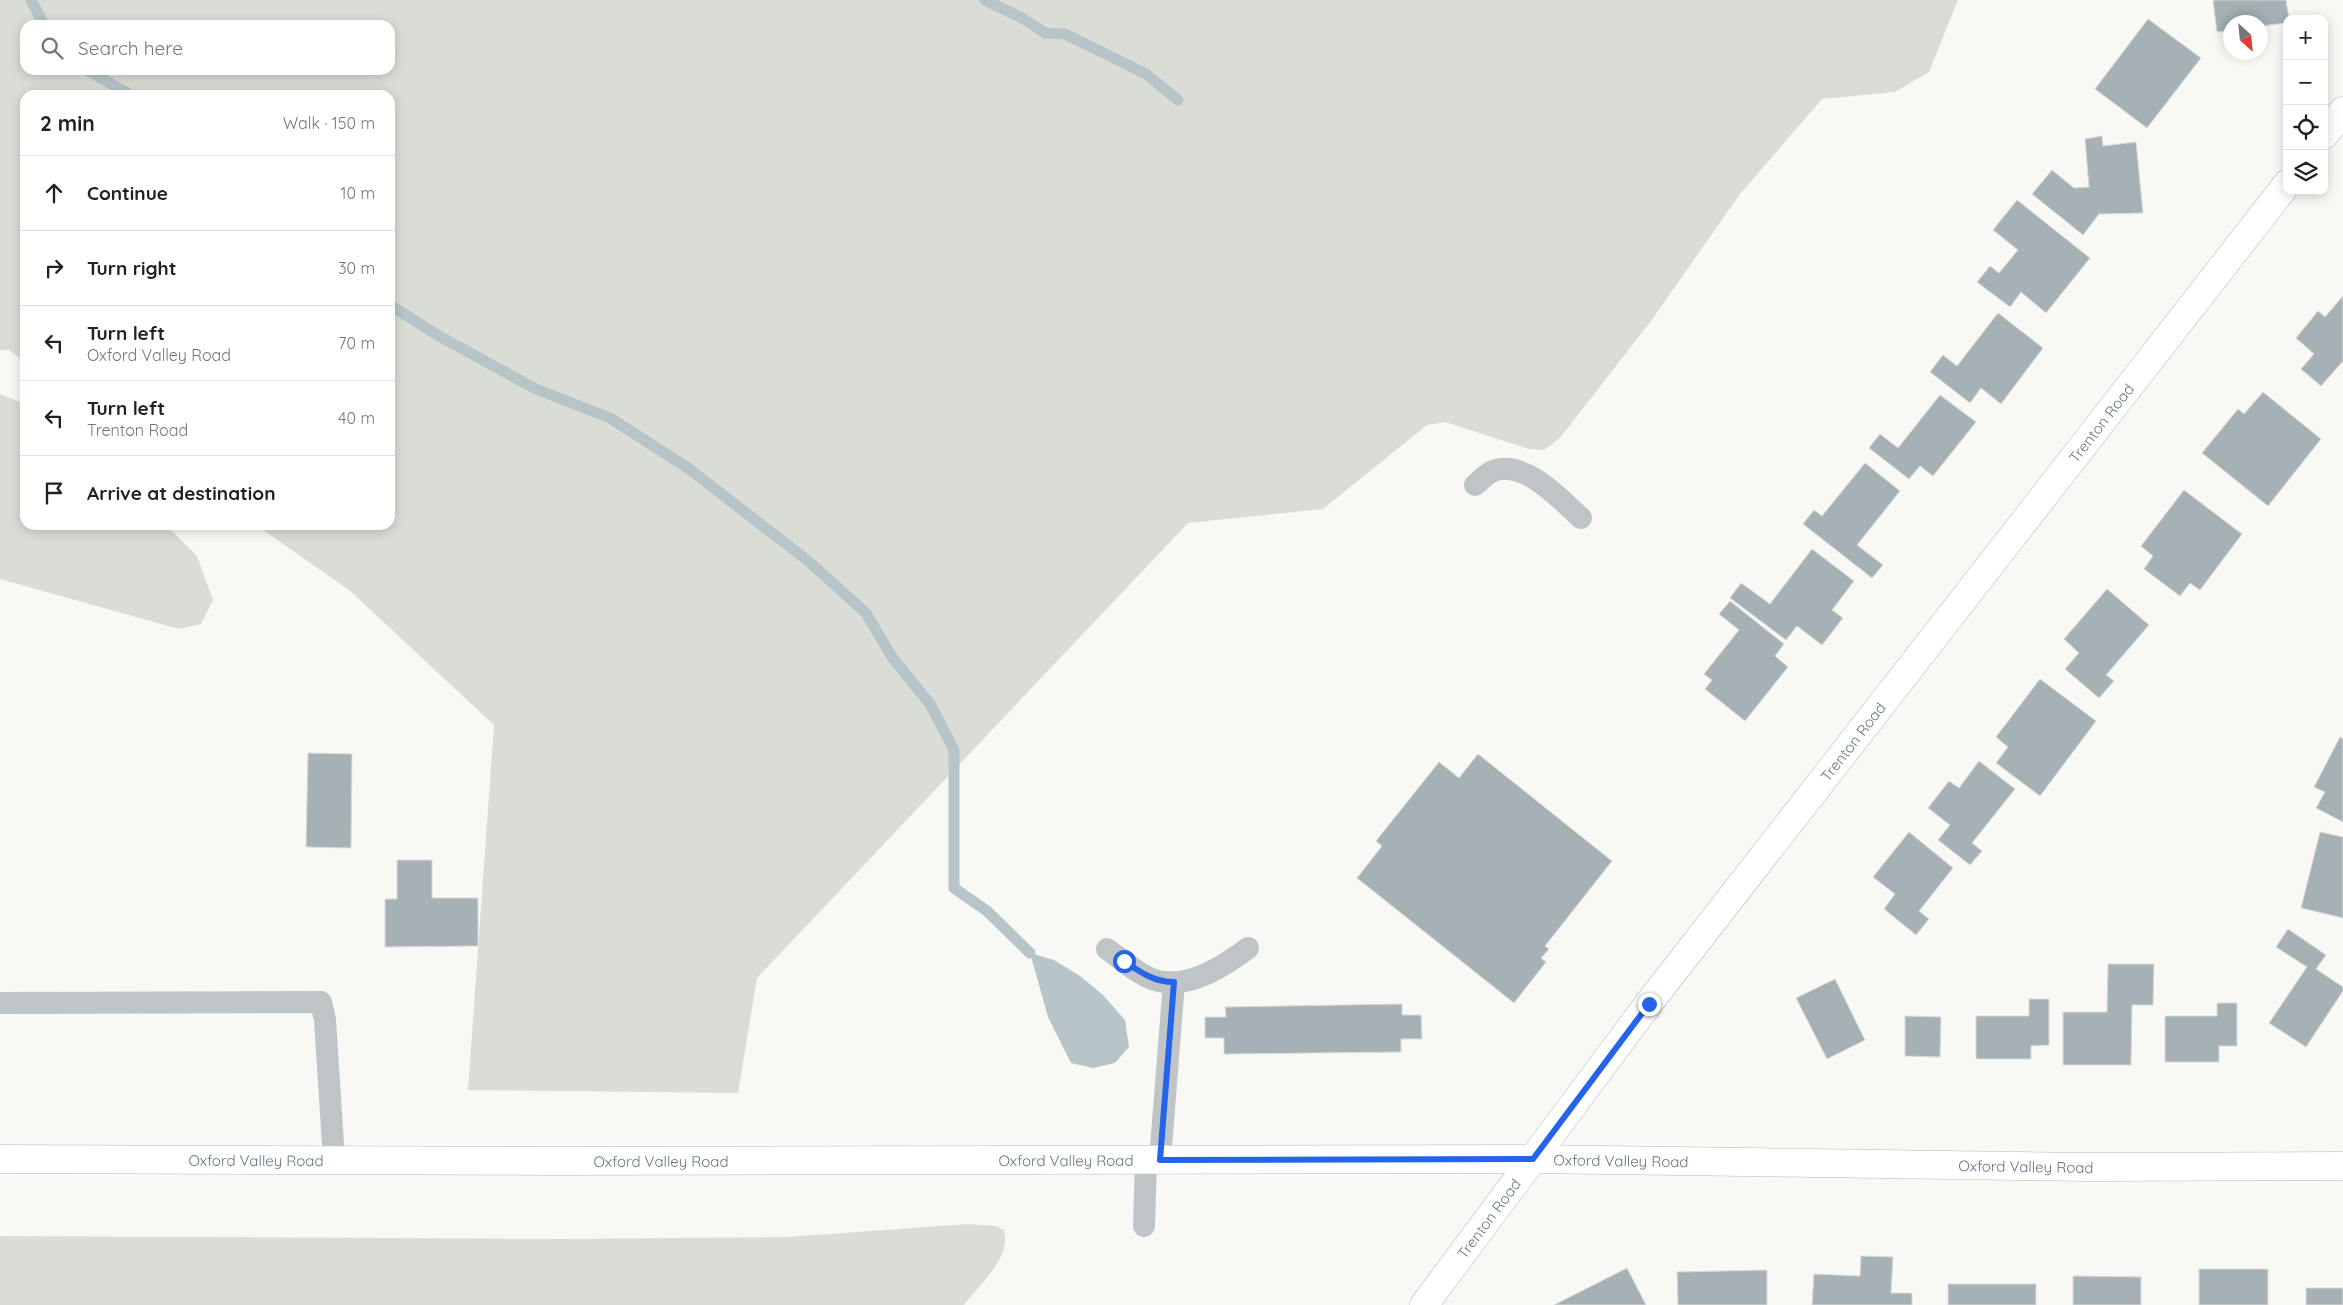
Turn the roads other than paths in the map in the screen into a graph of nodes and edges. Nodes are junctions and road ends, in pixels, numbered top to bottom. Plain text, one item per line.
1 (2343, 111) edge
2 (2328, 130) edge
3 (2283, 189) edge
4 (1474, 485) dead end
5 (1581, 518) dead end
6 (1248, 948) dead end
7 (1107, 949) dead end
8 (1174, 982) junction
9 (0, 1003) edge
10 (0, 1159) edge
11 (1153, 1159) junction
12 (1533, 1159) junction
13 (334, 1160) junction
14 (2343, 1166) edge
15 (1144, 1226) dead end
16 (1424, 1305) edge

1 - 2 main road
3 - 12 main road, Trenton Road
4 - 5 lane
6 - 8 lane
7 - 8 lane
8 - 11 lane
9 - 13 lane
10 - 13 main road, Oxford Valley Road
11 - 12 main road, Oxford Valley Road
11 - 13 main road, Oxford Valley Road
11 - 15 lane
12 - 14 main road, Oxford Valley Road
12 - 16 main road, Trenton Road

